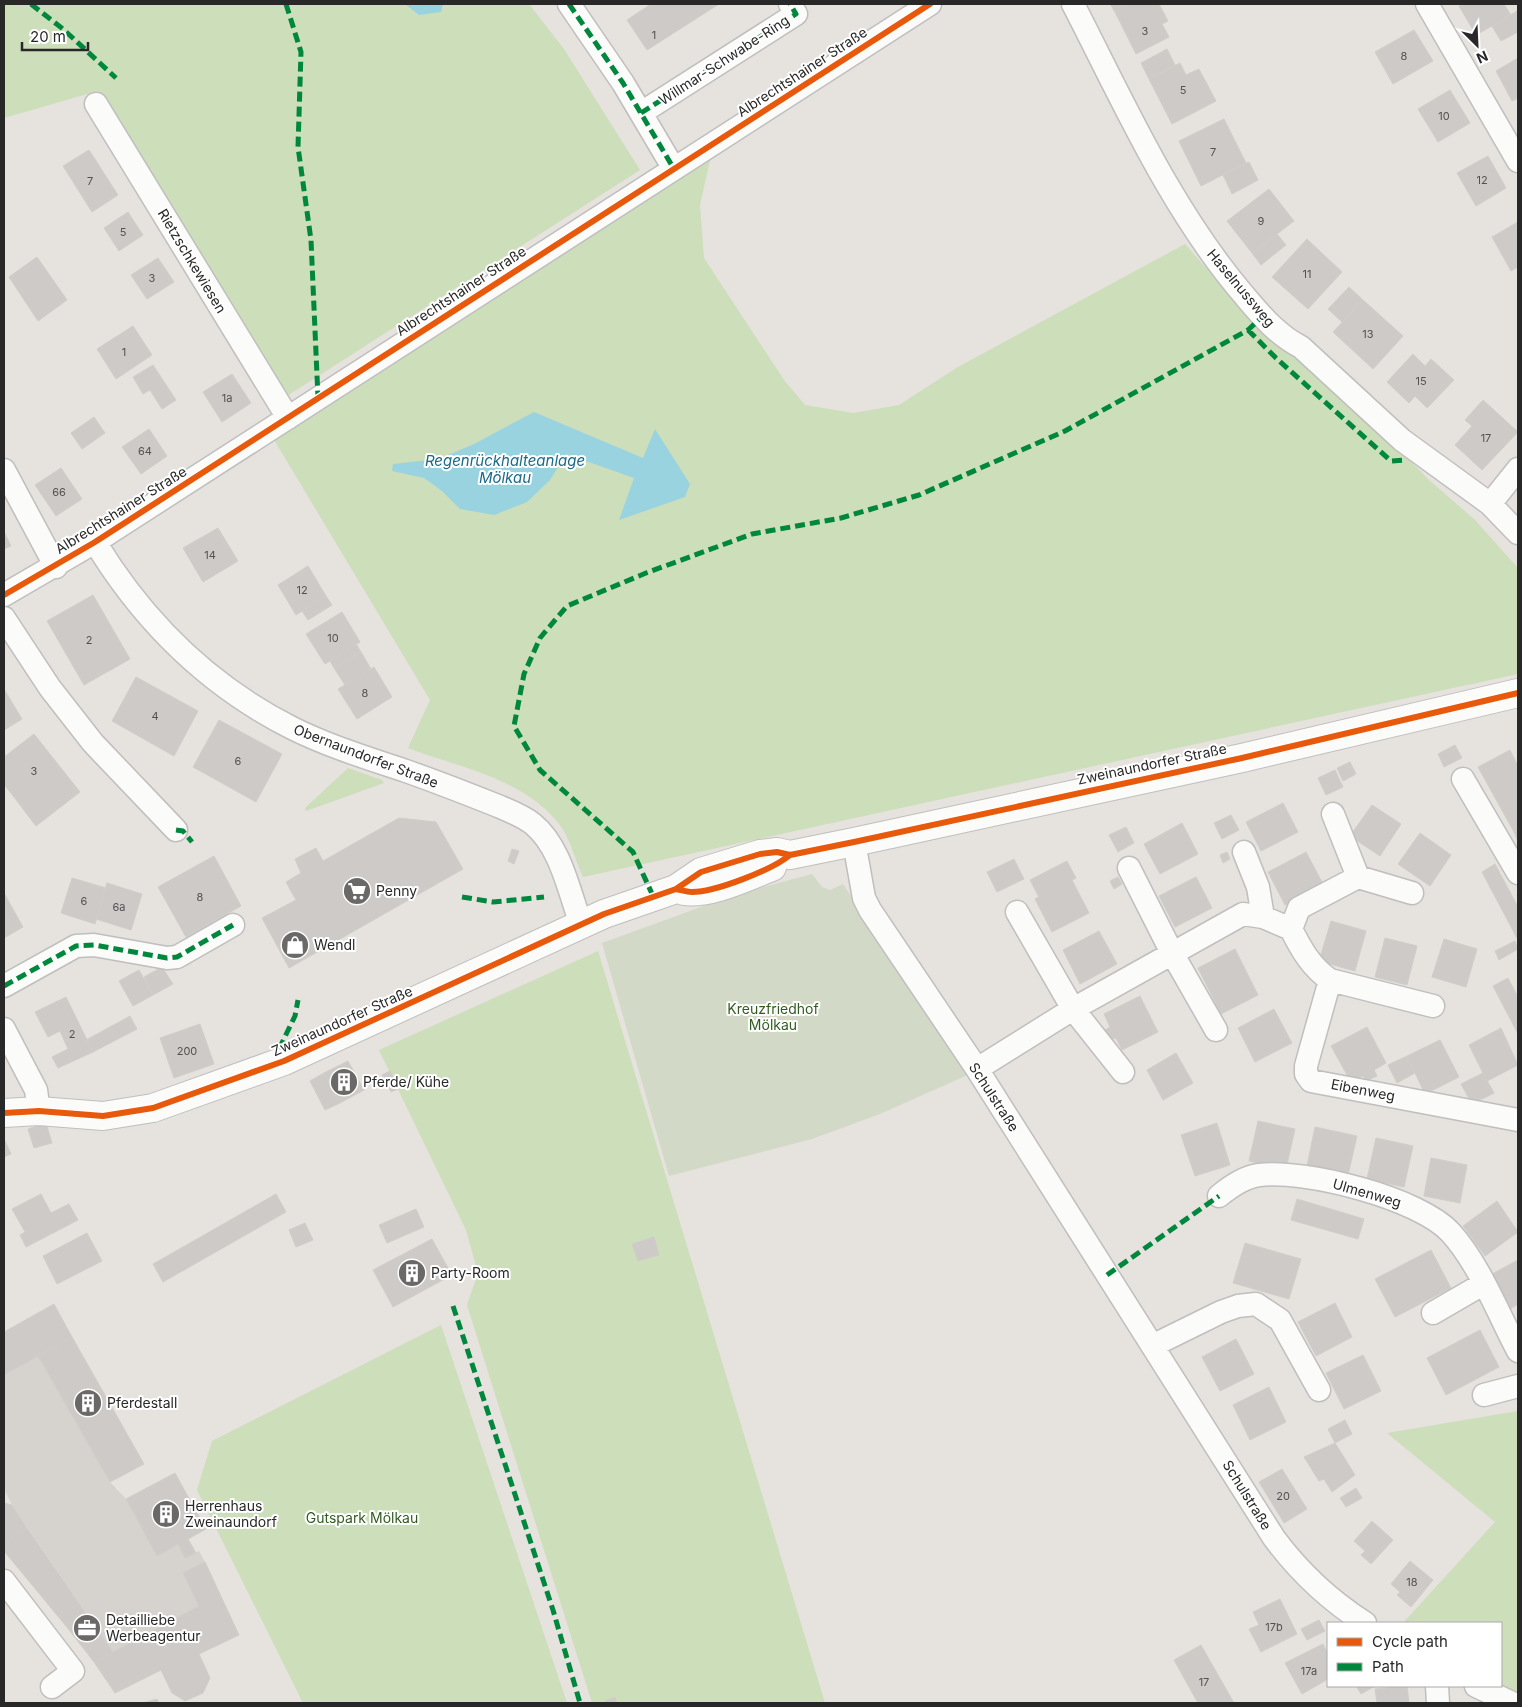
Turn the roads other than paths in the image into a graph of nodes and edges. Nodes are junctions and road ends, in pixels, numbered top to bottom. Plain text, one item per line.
1 (569, 4) edge
2 (790, 4) edge
3 (930, 4) edge
4 (1073, 4) edge
5 (1427, 4) edge
6 (96, 104) dead end
7 (641, 113) junction
8 (1518, 161) edge
9 (674, 169) junction
10 (288, 418) junction
11 (1518, 468) edge
12 (4, 470) edge
13 (1490, 504) junction
14 (1518, 532) edge
15 (95, 542) junction
16 (56, 567) junction
17 (4, 595) edge
18 (4, 618) edge
19 (1518, 693) edge
20 (1464, 779) dead end
21 (1333, 814) dead end
22 (176, 830) dead end
23 (854, 842) junction
24 (1244, 852) dead end
25 (1129, 868) dead end
26 (1518, 874) edge
27 (1358, 877) junction
28 (1412, 892) dead end
29 (1017, 912) dead end
30 (1263, 917) junction
31 (581, 924) junction
32 (233, 925) dead end
33 (1291, 929) junction
34 (1172, 953) junction
35 (1330, 980) junction
36 (4, 986) edge
37 (1433, 1006) dead end
38 (1073, 1009) junction
39 (4, 1030) edge
40 (1216, 1030) dead end
41 (977, 1070) junction
42 (1124, 1072) dead end
43 (39, 1111) junction
44 (4, 1113) edge
45 (1518, 1120) edge
46 (1219, 1196) dead end
47 (1483, 1284) junction
48 (1432, 1312) dead end
49 (1154, 1345) junction
50 (1518, 1351) edge
51 (1518, 1386) edge
52 (1319, 1390) dead end
53 (1484, 1395) dead end
54 (4, 1581) edge
55 (1364, 1622) edge
56 (52, 1687) dead end
57 (1437, 1687) edge
58 (1478, 1687) edge
59 (1438, 1703) edge
60 (1512, 1703) edge

1 - 7 street
2 - 7 street, Willmar-Schwabe-Ring
3 - 9 street, Albrechtshainer Straße
4 - 13 street, Haselnussweg
5 - 8 street
6 - 10 street, Rietzschkewiesen
7 - 9 street
9 - 10 street, Albrechtshainer Straße
10 - 15 street, Albrechtshainer Straße
11 - 13 street
12 - 16 street
13 - 14 street, Haselnussweg
15 - 16 street, Albrechtshainer Straße
15 - 31 street, Obernaundorfer Straße
16 - 17 street, Albrechtshainer Straße
18 - 22 street
19 - 23 street, Zweinaundorfer Straße
20 - 26 street
21 - 27 street
23 - 31 street, Zweinaundorfer Straße
23 - 41 street, Schulstraße
24 - 30 street
25 - 34 street
27 - 28 street
27 - 33 street
29 - 38 street
30 - 33 street
30 - 34 street
31 - 43 street, Zweinaundorfer Straße
32 - 36 street
33 - 35 street
34 - 38 street
34 - 40 street
35 - 37 street
35 - 45 street, Eibenweg
38 - 41 street
38 - 42 street
39 - 43 street
41 - 49 street, Schulstraße
43 - 44 street, Zweinaundorfer Straße
46 - 47 street, Ulmenweg
47 - 48 street
47 - 50 street, Ulmenweg
49 - 52 street
49 - 55 street, Schulstraße
51 - 53 street
54 - 56 street
57 - 59 street
58 - 60 street

